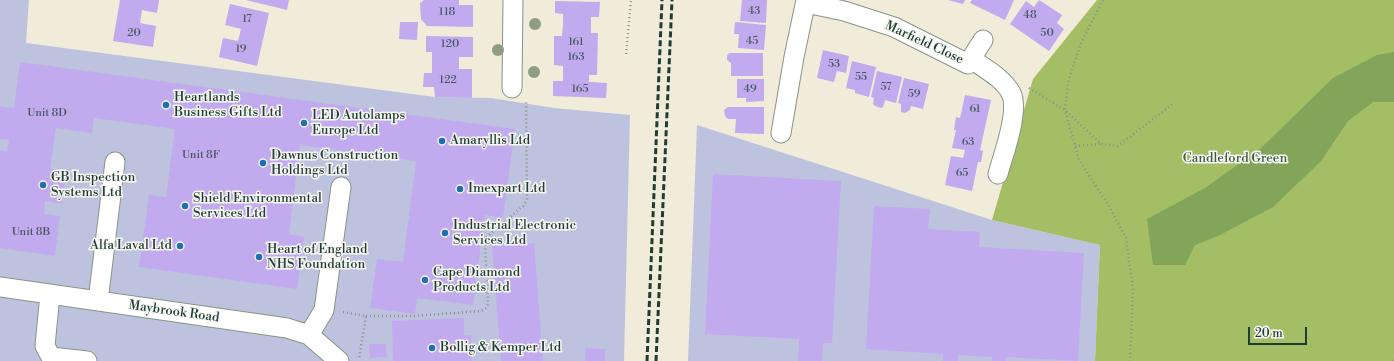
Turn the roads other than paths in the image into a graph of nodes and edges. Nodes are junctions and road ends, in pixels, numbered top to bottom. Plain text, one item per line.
1 (513, 0) edge
2 (806, 2) edge
3 (983, 40) dead end
4 (971, 59) junction
5 (512, 88) road end
6 (781, 133) dead end
7 (115, 162) dead end
8 (998, 174) dead end
9 (340, 187) dead end
10 (0, 287) edge
11 (50, 294) junction
12 (98, 301) junction
13 (309, 335) junction
14 (87, 361) edge
15 (339, 361) edge

1 - 5 street
2 - 4 street, Marfield Close
2 - 6 street, Marfield Close
3 - 4 street, Marfield Close
4 - 8 street
7 - 12 street
9 - 13 street
10 - 11 street, Maybrook Road
11 - 12 street, Maybrook Road
11 - 14 street
12 - 13 street, Maybrook Road
13 - 15 street, Maybrook Road

